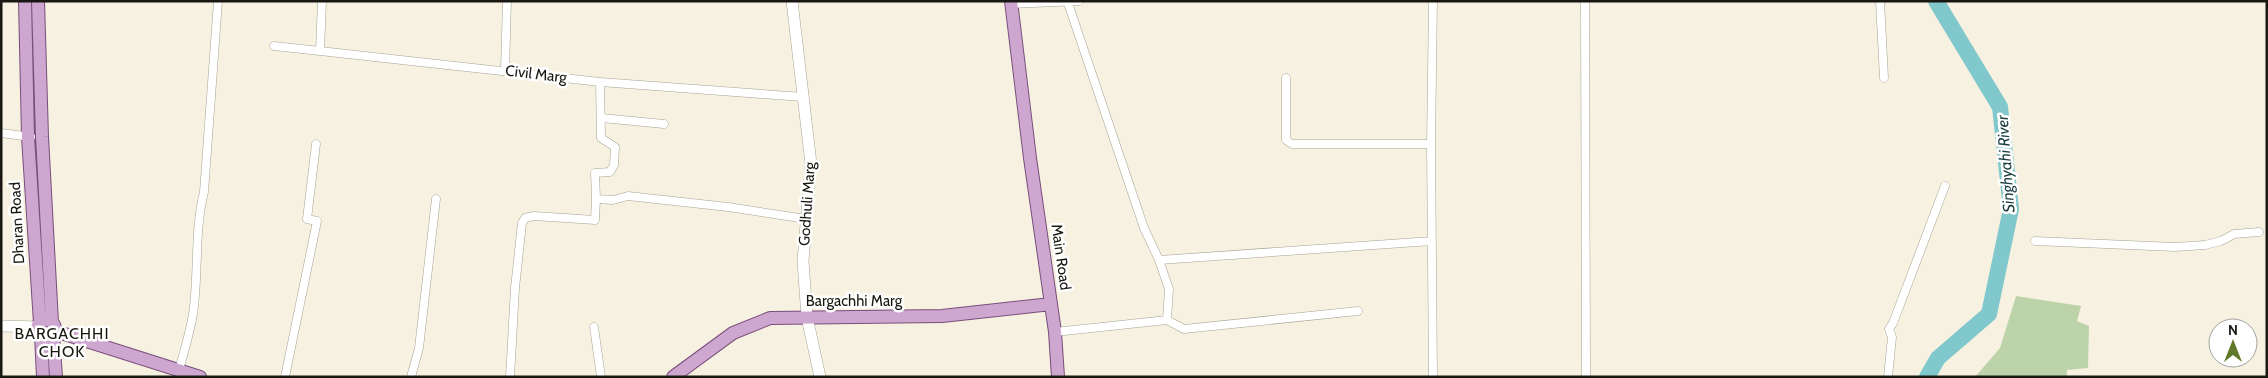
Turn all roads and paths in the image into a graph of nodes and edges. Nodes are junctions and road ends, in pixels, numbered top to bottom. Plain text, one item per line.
1 (25, 1) edge
2 (38, 1) edge
3 (218, 1) edge
4 (322, 1) edge
5 (507, 1) edge
6 (792, 1) edge
7 (1079, 1) edge
8 (1433, 1) edge
9 (1586, 1) edge
10 (1880, 1) edge
11 (1013, 3) edge
12 (1068, 3) junction
13 (274, 46) dead end
14 (320, 51) junction
15 (505, 70) junction
16 (1286, 78) dead end
17 (1884, 78) dead end
18 (600, 82) junction
19 (803, 97) junction
20 (602, 118) junction
21 (664, 124) dead end
22 (1, 133) edge
23 (28, 137) junction
24 (42, 137) junction
25 (316, 144) dead end
26 (1431, 144) junction
27 (1945, 186) dead end
28 (436, 199) dead end
29 (596, 199) junction
30 (806, 219) junction
31 (2259, 232) dead end
32 (1432, 240) junction
33 (2035, 240) dead end
34 (1159, 260) junction
35 (1051, 304) junction
36 (1358, 311) dead end
37 (807, 317) junction
38 (1167, 320) junction
39 (1, 326) edge
40 (594, 327) dead end
41 (46, 329) junction
42 (1055, 332) junction
43 (179, 370) junction
44 (680, 374) edge
45 (43, 377) edge
46 (56, 377) edge
47 (200, 377) edge
48 (285, 377) edge
49 (411, 377) edge
50 (510, 377) edge
51 (601, 377) edge
52 (820, 377) edge
53 (1058, 377) edge
54 (1433, 377) edge
55 (1586, 377) edge
56 (1888, 377) edge

1 - 23 main road, Dharan Road
2 - 24 main road, Dharan Road
3 - 43 street
4 - 14 street
5 - 15 street
6 - 19 main road, Godhuli Marg
7 - 12 street
8 - 26 street
9 - 55 street
10 - 17 street
11 - 12 street
11 - 35 main road, Main Road
12 - 34 street
13 - 14 street, Civil Marg
14 - 15 street, Civil Marg
15 - 18 street, Civil Marg
16 - 26 street
18 - 19 street, Civil Marg
18 - 20 street
19 - 30 main road, Godhuli Marg
20 - 21 street
20 - 29 street
22 - 23 street
23 - 24 street
23 - 41 main road, Dharan Road
24 - 41 main road, Dharan Road
25 - 48 street
26 - 32 street
27 - 56 street
28 - 49 street
29 - 30 street
29 - 50 street
30 - 37 main road, Godhuli Marg
31 - 33 street
32 - 34 street
32 - 54 street
34 - 38 street
35 - 37 main road, Bargachhi Marg
35 - 42 main road, Main Road
36 - 38 street
37 - 44 main road, Bargachhi Marg
37 - 52 main road, Godhuli Marg
38 - 42 street
39 - 41 main road
40 - 51 street
41 - 43 main road
41 - 45 main road
41 - 46 main road
42 - 53 main road, Main Road
43 - 47 main road

